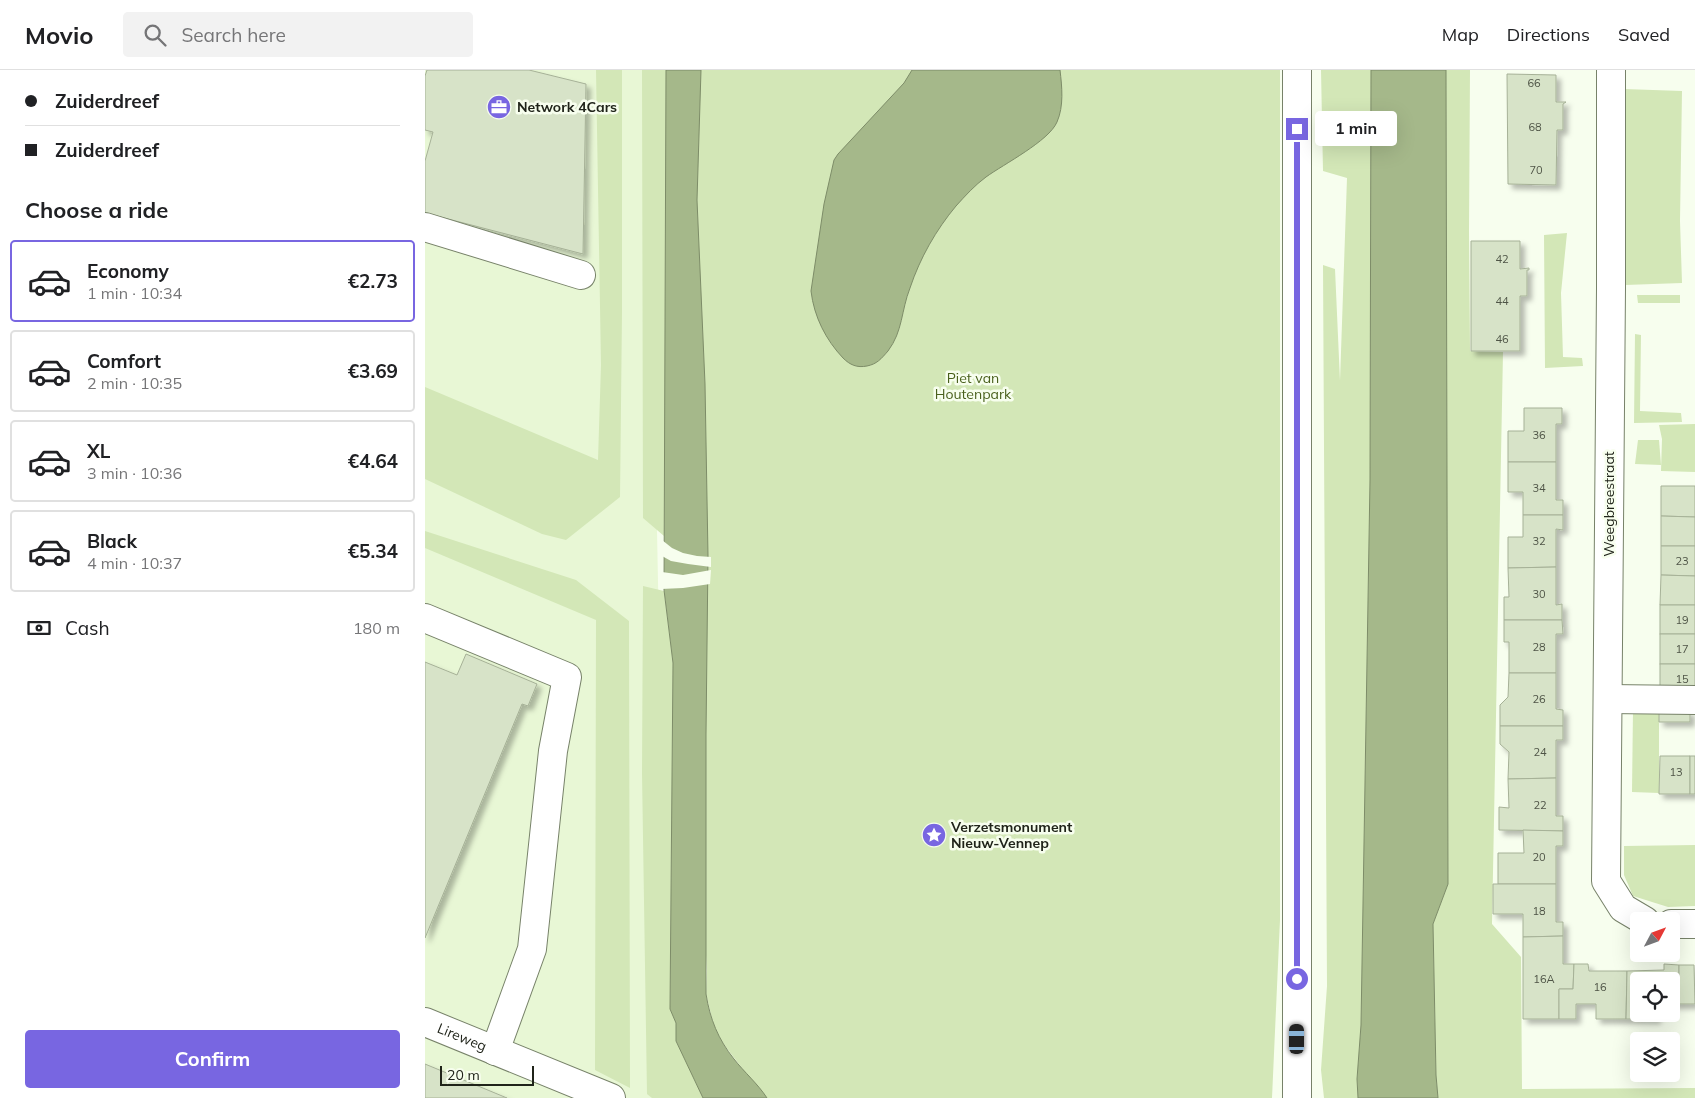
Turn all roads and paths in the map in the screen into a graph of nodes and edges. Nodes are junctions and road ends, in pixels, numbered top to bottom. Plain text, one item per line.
1 (1297, 70) edge
2 (1611, 70) edge
3 (425, 227) edge
4 (581, 275) dead end
5 (425, 618) edge
6 (1608, 699) junction
7 (1695, 700) edge
8 (1630, 912) edge
9 (1680, 924) edge
10 (1695, 924) edge
11 (425, 1022) edge
12 (495, 1051) junction
13 (611, 1098) edge
14 (1297, 1098) edge

1 - 14 street
2 - 6 street, Weegbreestraat
3 - 4 street
5 - 12 street
6 - 7 street
6 - 8 street, Weegbreestraat
9 - 10 street
11 - 12 street, Lireweg
12 - 13 street, Lireweg

